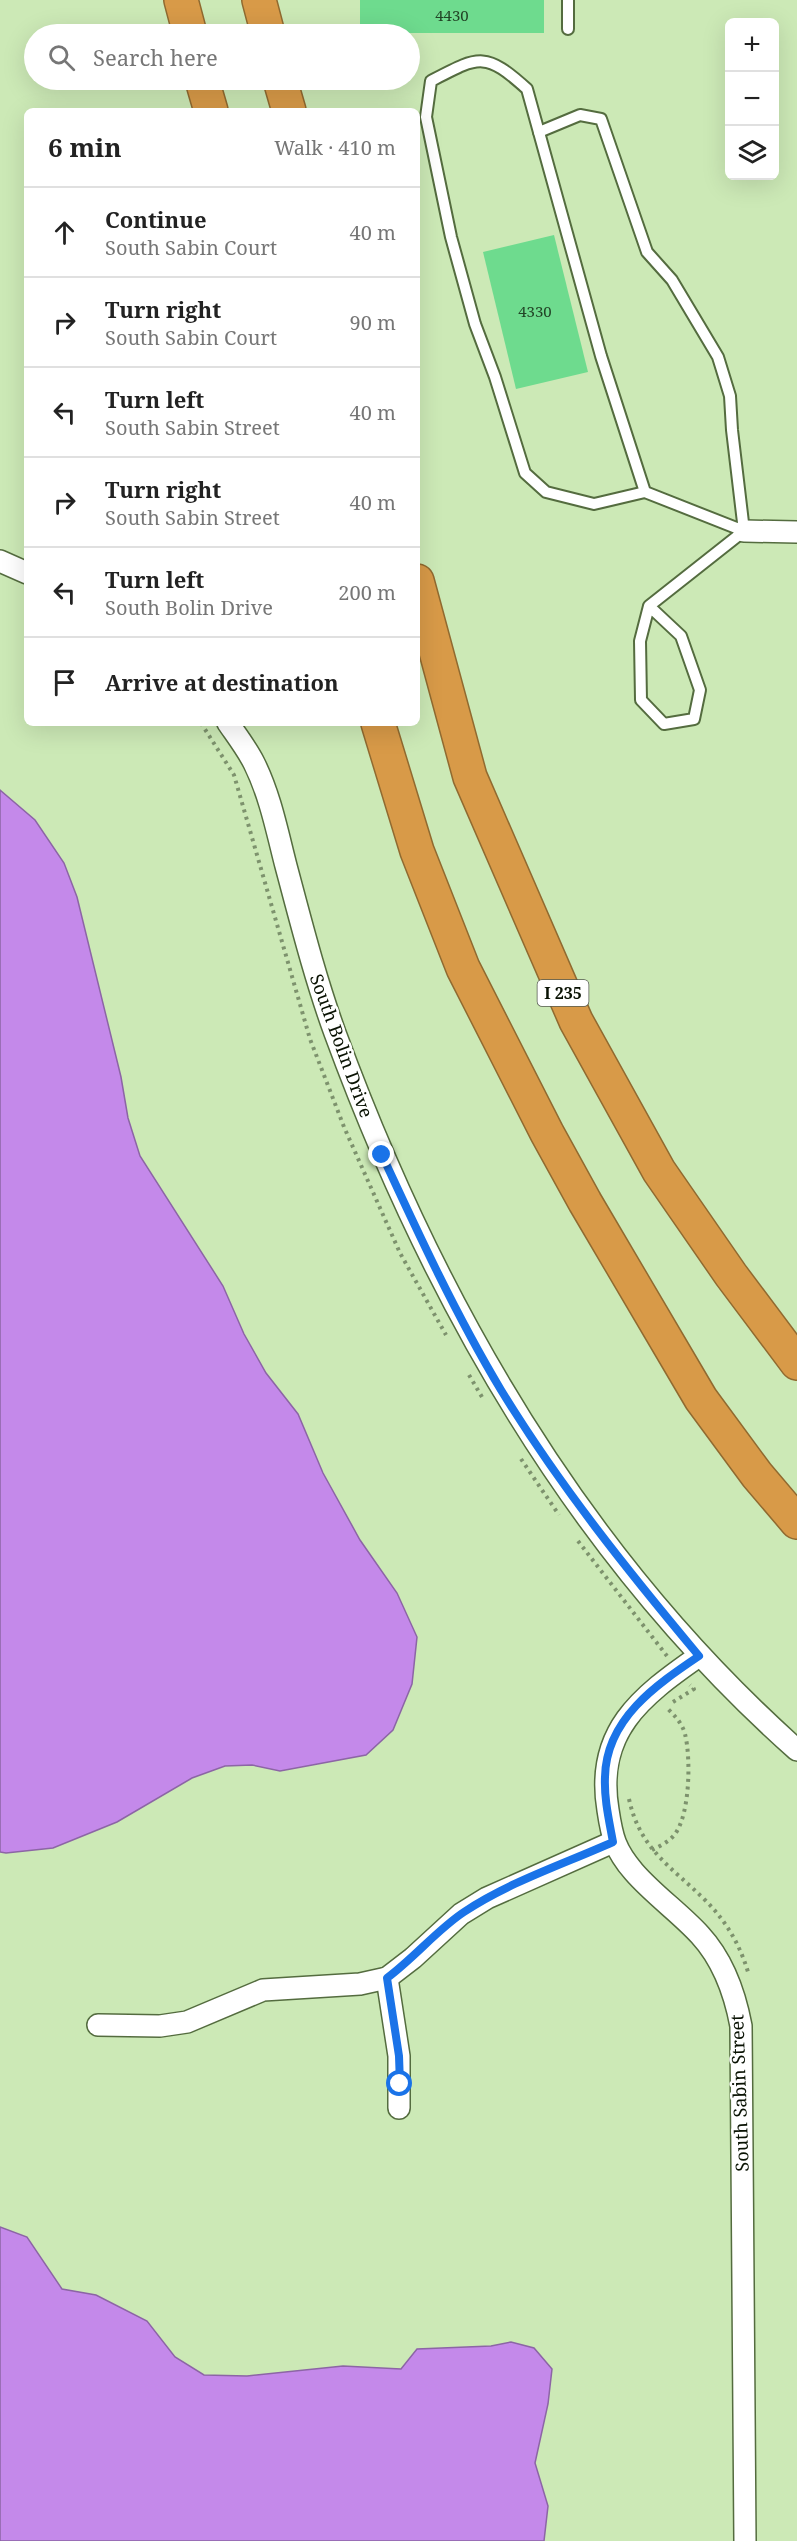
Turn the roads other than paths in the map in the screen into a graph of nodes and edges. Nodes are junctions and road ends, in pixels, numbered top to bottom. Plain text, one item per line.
1 (181, 0) edge
2 (259, 0) edge
3 (568, 0) edge
4 (187, 24) edge
5 (265, 24) edge
6 (568, 29) dead end
7 (205, 90) edge
8 (283, 90) edge
9 (210, 108) edge
10 (288, 108) edge
11 (539, 132) junction
12 (645, 492) junction
13 (744, 531) junction
14 (797, 532) edge
15 (0, 561) edge
16 (24, 572) edge
17 (420, 592) edge
18 (649, 606) junction
19 (230, 726) edge
20 (379, 726) edge
21 (797, 1363) edge
22 (797, 1522) edge
23 (699, 1656) junction
24 (797, 1750) edge
25 (613, 1842) junction
26 (387, 1978) junction
27 (98, 2025) dead end
28 (399, 2108) dead end
29 (745, 2541) edge

1 - 4 highway
2 - 5 highway
3 - 6 lane
7 - 9 highway
8 - 10 highway
11 - 12 lane
11 - 12 lane
11 - 13 lane
12 - 13 lane
13 - 14 street
13 - 18 lane
15 - 16 street
17 - 21 highway, I 235
18 - 18 lane
19 - 23 street, South Bolin Drive
20 - 22 highway
23 - 24 street, South Bolin Drive
23 - 25 street, South Sabin Street
25 - 26 street
25 - 29 street, South Sabin Street
26 - 27 street
26 - 28 street

